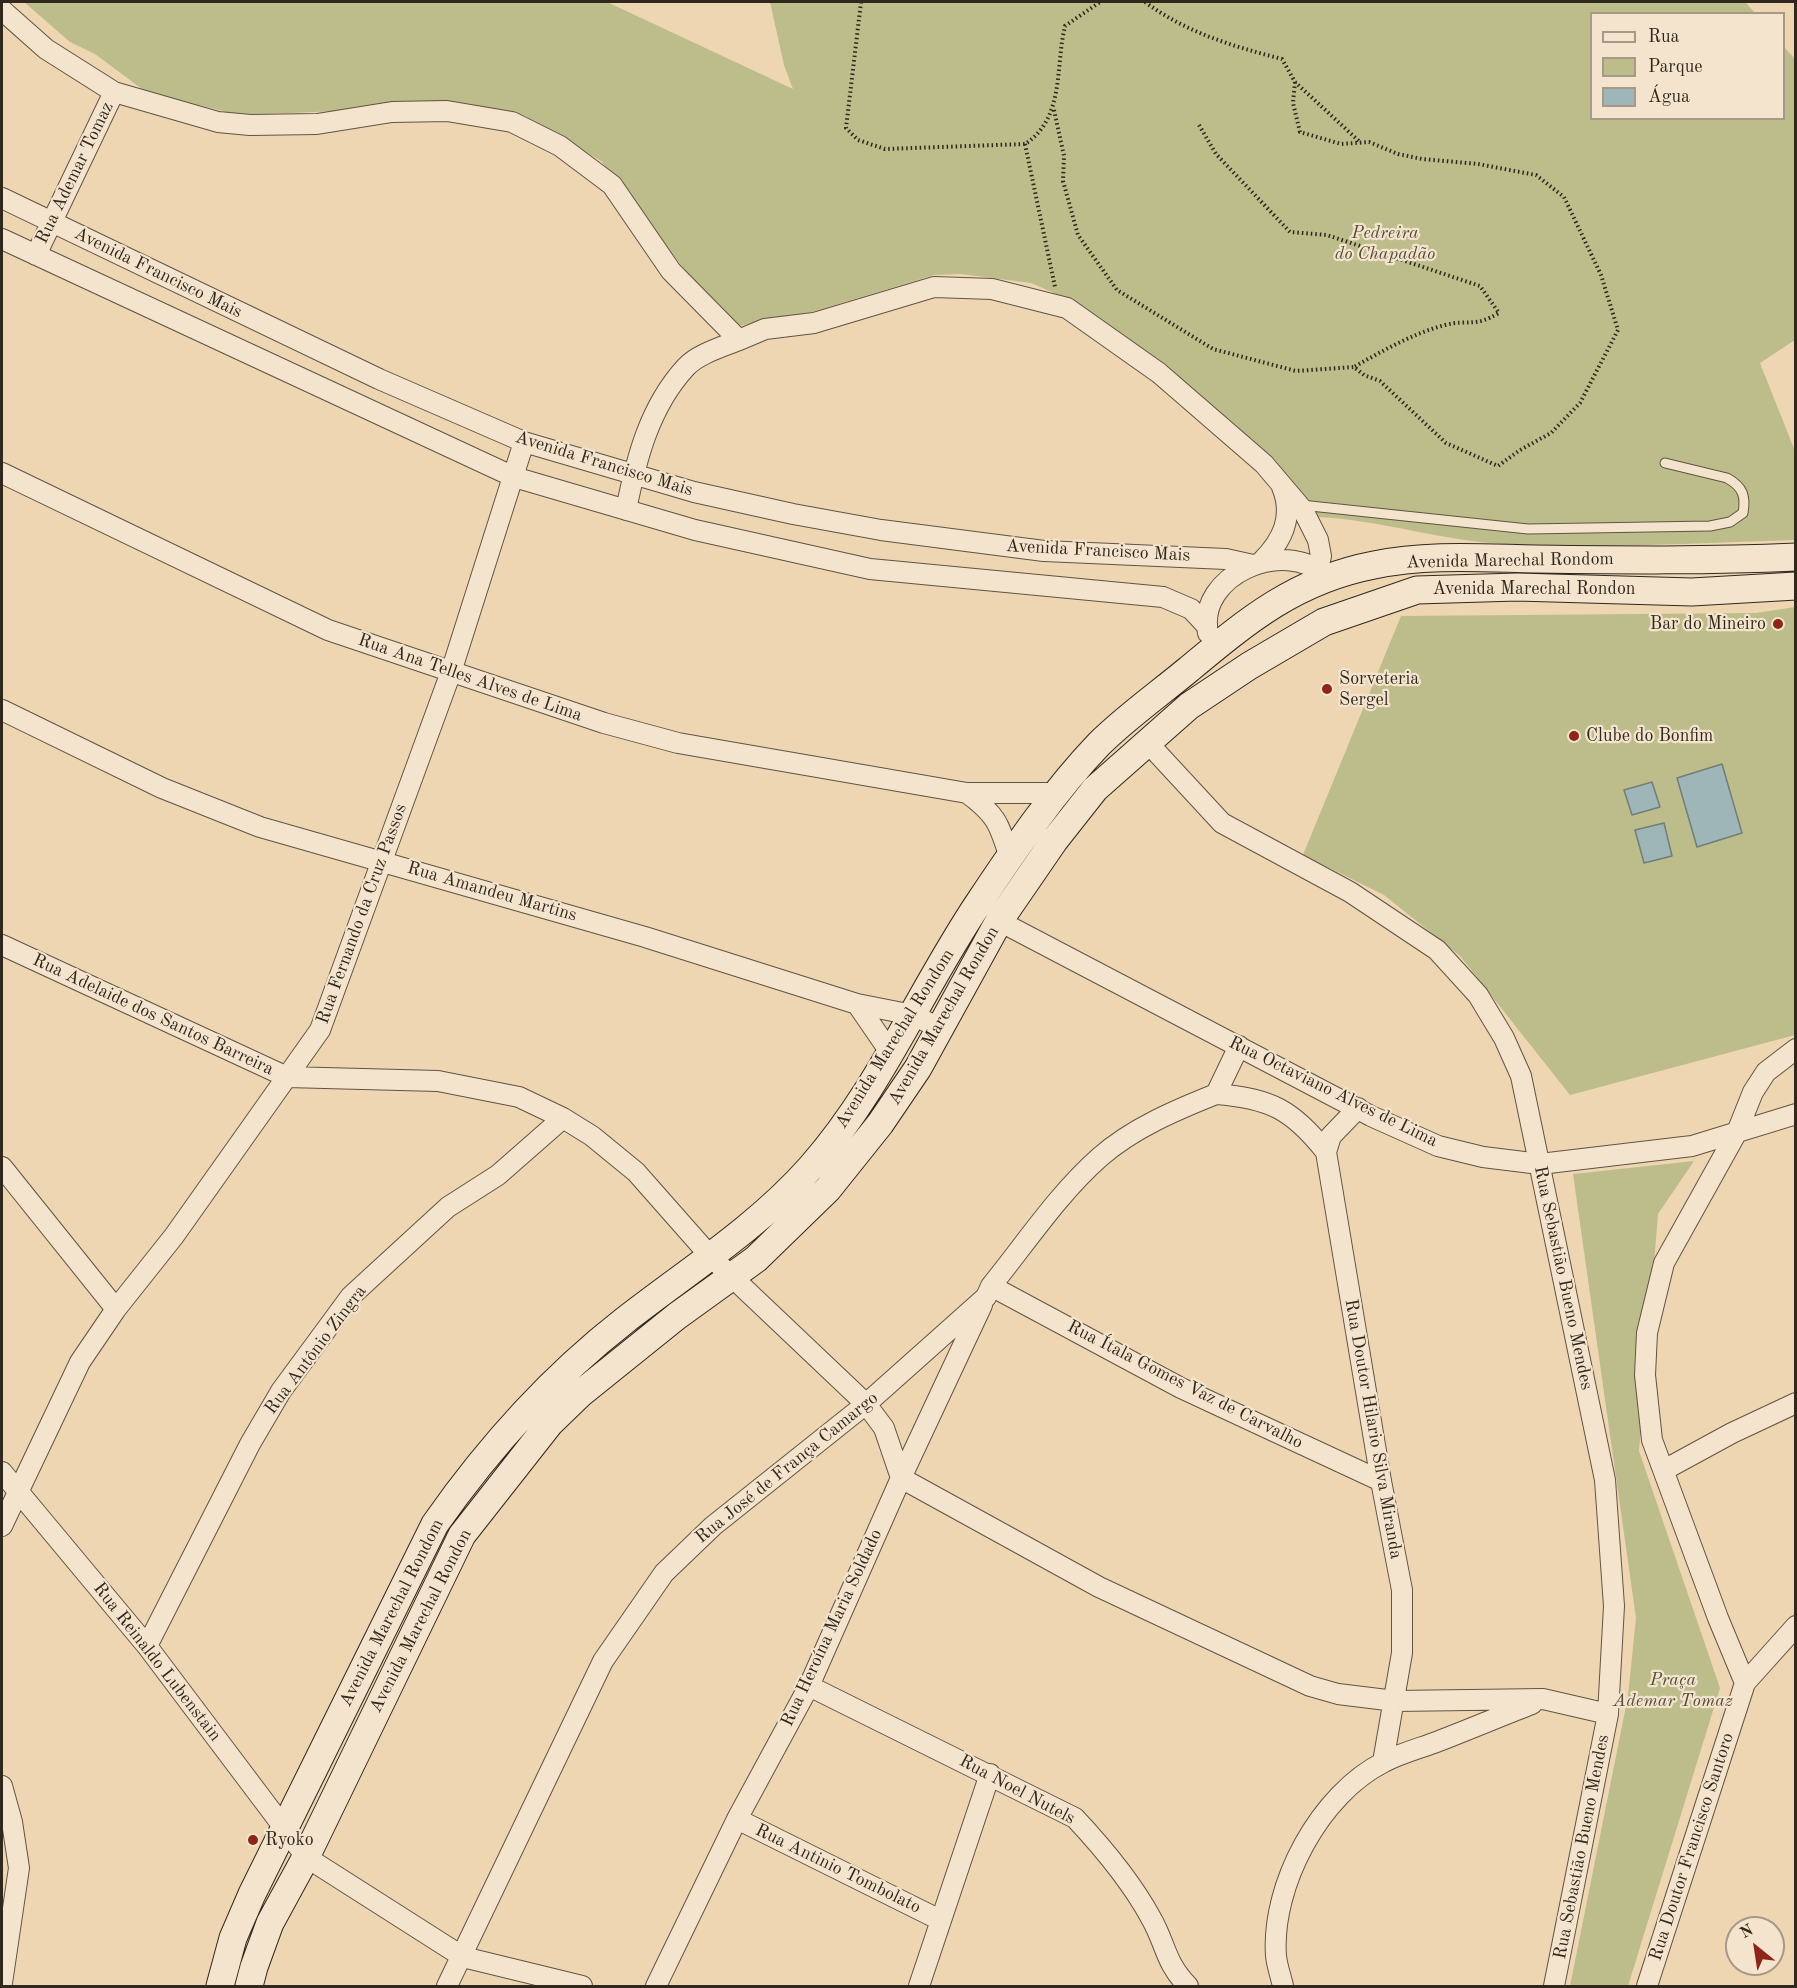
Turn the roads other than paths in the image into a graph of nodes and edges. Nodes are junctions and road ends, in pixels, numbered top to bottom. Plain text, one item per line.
1 (2, 10) edge
2 (114, 92) junction
3 (2, 198) edge
4 (51, 222) junction
5 (2, 239) edge
6 (36, 255) junction
7 (739, 340) junction
8 (524, 442) junction
9 (1665, 463) dead end
10 (633, 472) junction
11 (2, 473) edge
12 (514, 477) junction
13 (1280, 482) junction
14 (1299, 505) junction
15 (626, 510) junction
16 (1796, 557) edge
17 (1257, 563) junction
18 (1321, 573) junction
19 (1796, 586) edge
20 (1324, 622) junction
21 (1211, 636) junction
22 (1250, 666) junction
23 (451, 672) junction
24 (2, 711) edge
25 (1148, 743) junction
26 (967, 793) junction
27 (1056, 793) junction
28 (1010, 858) junction
29 (381, 860) junction
30 (999, 921) junction
31 (2, 945) edge
32 (856, 1005) junction
33 (913, 1014) junction
34 (939, 1028) junction
35 (1239, 1046) junction
36 (1796, 1049) edge
37 (890, 1052) junction
38 (287, 1077) junction
39 (1216, 1094) junction
40 (1358, 1108) junction
41 (1796, 1114) edge
42 (563, 1118) junction
43 (1737, 1132) junction
44 (1326, 1152) junction
45 (1540, 1164) junction
46 (2, 1167) edge
47 (711, 1257) junction
48 (732, 1279) junction
49 (988, 1292) junction
50 (116, 1309) junction
51 (1796, 1403) edge
52 (866, 1404) junction
53 (1664, 1470) junction
54 (2, 1472) edge
55 (901, 1478) junction
56 (1381, 1481) junction
57 (17, 1492) junction
58 (2, 1526) edge
59 (1796, 1626) edge
60 (147, 1646) junction
61 (1745, 1683) junction
62 (809, 1686) junction
63 (1543, 1699) junction
64 (1395, 1701) junction
65 (1608, 1714) junction
66 (1383, 1762) junction
67 (990, 1774) junction
68 (2, 1786) edge
69 (736, 1819) junction
70 (286, 1828) junction
71 (306, 1857) junction
72 (940, 1920) junction
73 (463, 1957) junction
74 (2, 1983) edge
75 (220, 1986) edge
76 (249, 1986) edge
77 (447, 1986) edge
78 (582, 1986) edge
79 (656, 1986) edge
80 (920, 1986) edge
81 (1188, 1986) edge
82 (1283, 1986) edge
83 (1554, 1986) edge
84 (1647, 1986) edge

1 - 2 street
2 - 4 street, Rua Ademar Tomaz
2 - 7 street
3 - 4 street, Avenida Francisco Mais
4 - 6 street, Rua Ademar Tomaz
4 - 8 street, Avenida Francisco Mais
5 - 6 street, Avenida Francisco Mais
6 - 12 street, Avenida Francisco Mais
7 - 10 street
7 - 13 street
8 - 10 street, Avenida Francisco Mais
8 - 12 street, Rua Fernando da Cruz Passos
9 - 14 lane
10 - 15 street
10 - 17 street, Avenida Francisco Mais
11 - 23 street, Rua Ana Telles Alves de Lima
12 - 15 street, Avenida Francisco Mais
12 - 23 street, Rua Fernando da Cruz Passos
13 - 14 street
13 - 17 street
14 - 18 street
15 - 21 street, Avenida Francisco Mais
16 - 18 main road, Avenida Marechal Rondom
17 - 18 street, Avenida Francisco Mais
17 - 21 street
18 - 20 main road
18 - 21 main road, Avenida Marechal Rondom
19 - 20 main road, Avenida Marechal Rondon
20 - 22 main road, Avenida Marechal Rondon
21 - 22 main road
21 - 27 main road, Avenida Marechal Rondom
22 - 25 main road, Avenida Marechal Rondon
23 - 26 street, Rua Ana Telles Alves de Lima
23 - 29 street, Rua Fernando da Cruz Passos
24 - 29 street, Rua Amandeu Martins
25 - 30 main road, Avenida Marechal Rondon
25 - 45 street, Rua Sebastião Bueno Mendes
26 - 27 street, Rua Ana Telles Alves de Lima
26 - 28 street, Rua Ana Telles Alves de Lima
27 - 28 main road, Avenida Marechal Rondom
28 - 33 main road, Avenida Marechal Rondom
29 - 32 street, Rua Amandeu Martins
29 - 38 street, Rua Fernando da Cruz Passos
30 - 34 main road, Avenida Marechal Rondon
30 - 35 street, Rua Octaviano Alves de Lima
31 - 38 street, Rua Adelaide dos Santos Barreira
32 - 33 street, Rua Amandeu Martins
32 - 37 street
33 - 34 street, Rua Amandeu Martins
33 - 37 main road, Avenida Marechal Rondom
34 - 48 main road, Avenida Marechal Rondon
35 - 39 street
35 - 40 street, Rua Octaviano Alves de Lima
36 - 43 street
37 - 47 main road, Avenida Marechal Rondom
38 - 42 street, Rua Adelaide dos Santos Barreira
38 - 50 street, Rua Fernando da Cruz Passos
39 - 44 street
39 - 49 street, Rua José de França Camargo
40 - 44 street
40 - 45 street, Rua Octaviano Alves de Lima
41 - 43 street, Rua Octaviano Alves de Lima
42 - 47 street, Rua Adelaide dos Santos Barreira
42 - 60 street, Rua Antônio Zingra
43 - 45 street, Rua Octaviano Alves de Lima
43 - 53 street
44 - 56 street, Rua Doutor Hilario Silva Miranda
45 - 65 street, Rua Sebastião Bueno Mendes
46 - 50 street
47 - 48 street, Rua Adelaide dos Santos Barreira
47 - 70 main road, Avenida Marechal Rondom
48 - 52 street, Rua Adelaide dos Santos Barreira
48 - 71 main road, Avenida Marechal Rondon
49 - 52 street, Rua José de França Camargo
49 - 55 street, Rua Heroína Maria Soldado
49 - 56 street, Rua Ítala Gomes Vaz de Carvalho
50 - 57 street, Rua Fernando da Cruz Passos
51 - 53 street
52 - 55 street, Rua Adelaide dos Santos Barreira
52 - 73 street, Rua José de França Camargo
53 - 61 street
54 - 57 street, Rua Reinaldo Lubenstain
55 - 62 street, Rua Heroína Maria Soldado
55 - 64 street
56 - 64 street, Rua Doutor Hilario Silva Miranda
57 - 58 street, Rua Fernando da Cruz Passos
57 - 60 street, Rua Reinaldo Lubenstain
59 - 61 street
60 - 70 street, Rua Reinaldo Lubenstain
61 - 84 street, Rua Doutor Francisco Santoro
62 - 67 street, Rua Noel Nutels
62 - 69 street, Rua Heroína Maria Soldado
63 - 64 street
63 - 65 street
63 - 66 street
64 - 66 street, Rua Doutor Hilario Silva Miranda
65 - 83 street, Rua Sebastião Bueno Mendes
66 - 82 street
67 - 72 street
67 - 81 street, Rua Noel Nutels
68 - 74 street
69 - 72 street, Rua Antinio Tombolato
69 - 79 street, Rua Heroína Maria Soldado
70 - 71 street, Rua Reinaldo Lubenstain
70 - 75 main road, Avenida Marechal Rondom
71 - 73 street
71 - 76 main road, Avenida Marechal Rondon
72 - 80 street
73 - 77 street, Rua José de França Camargo
73 - 78 street

